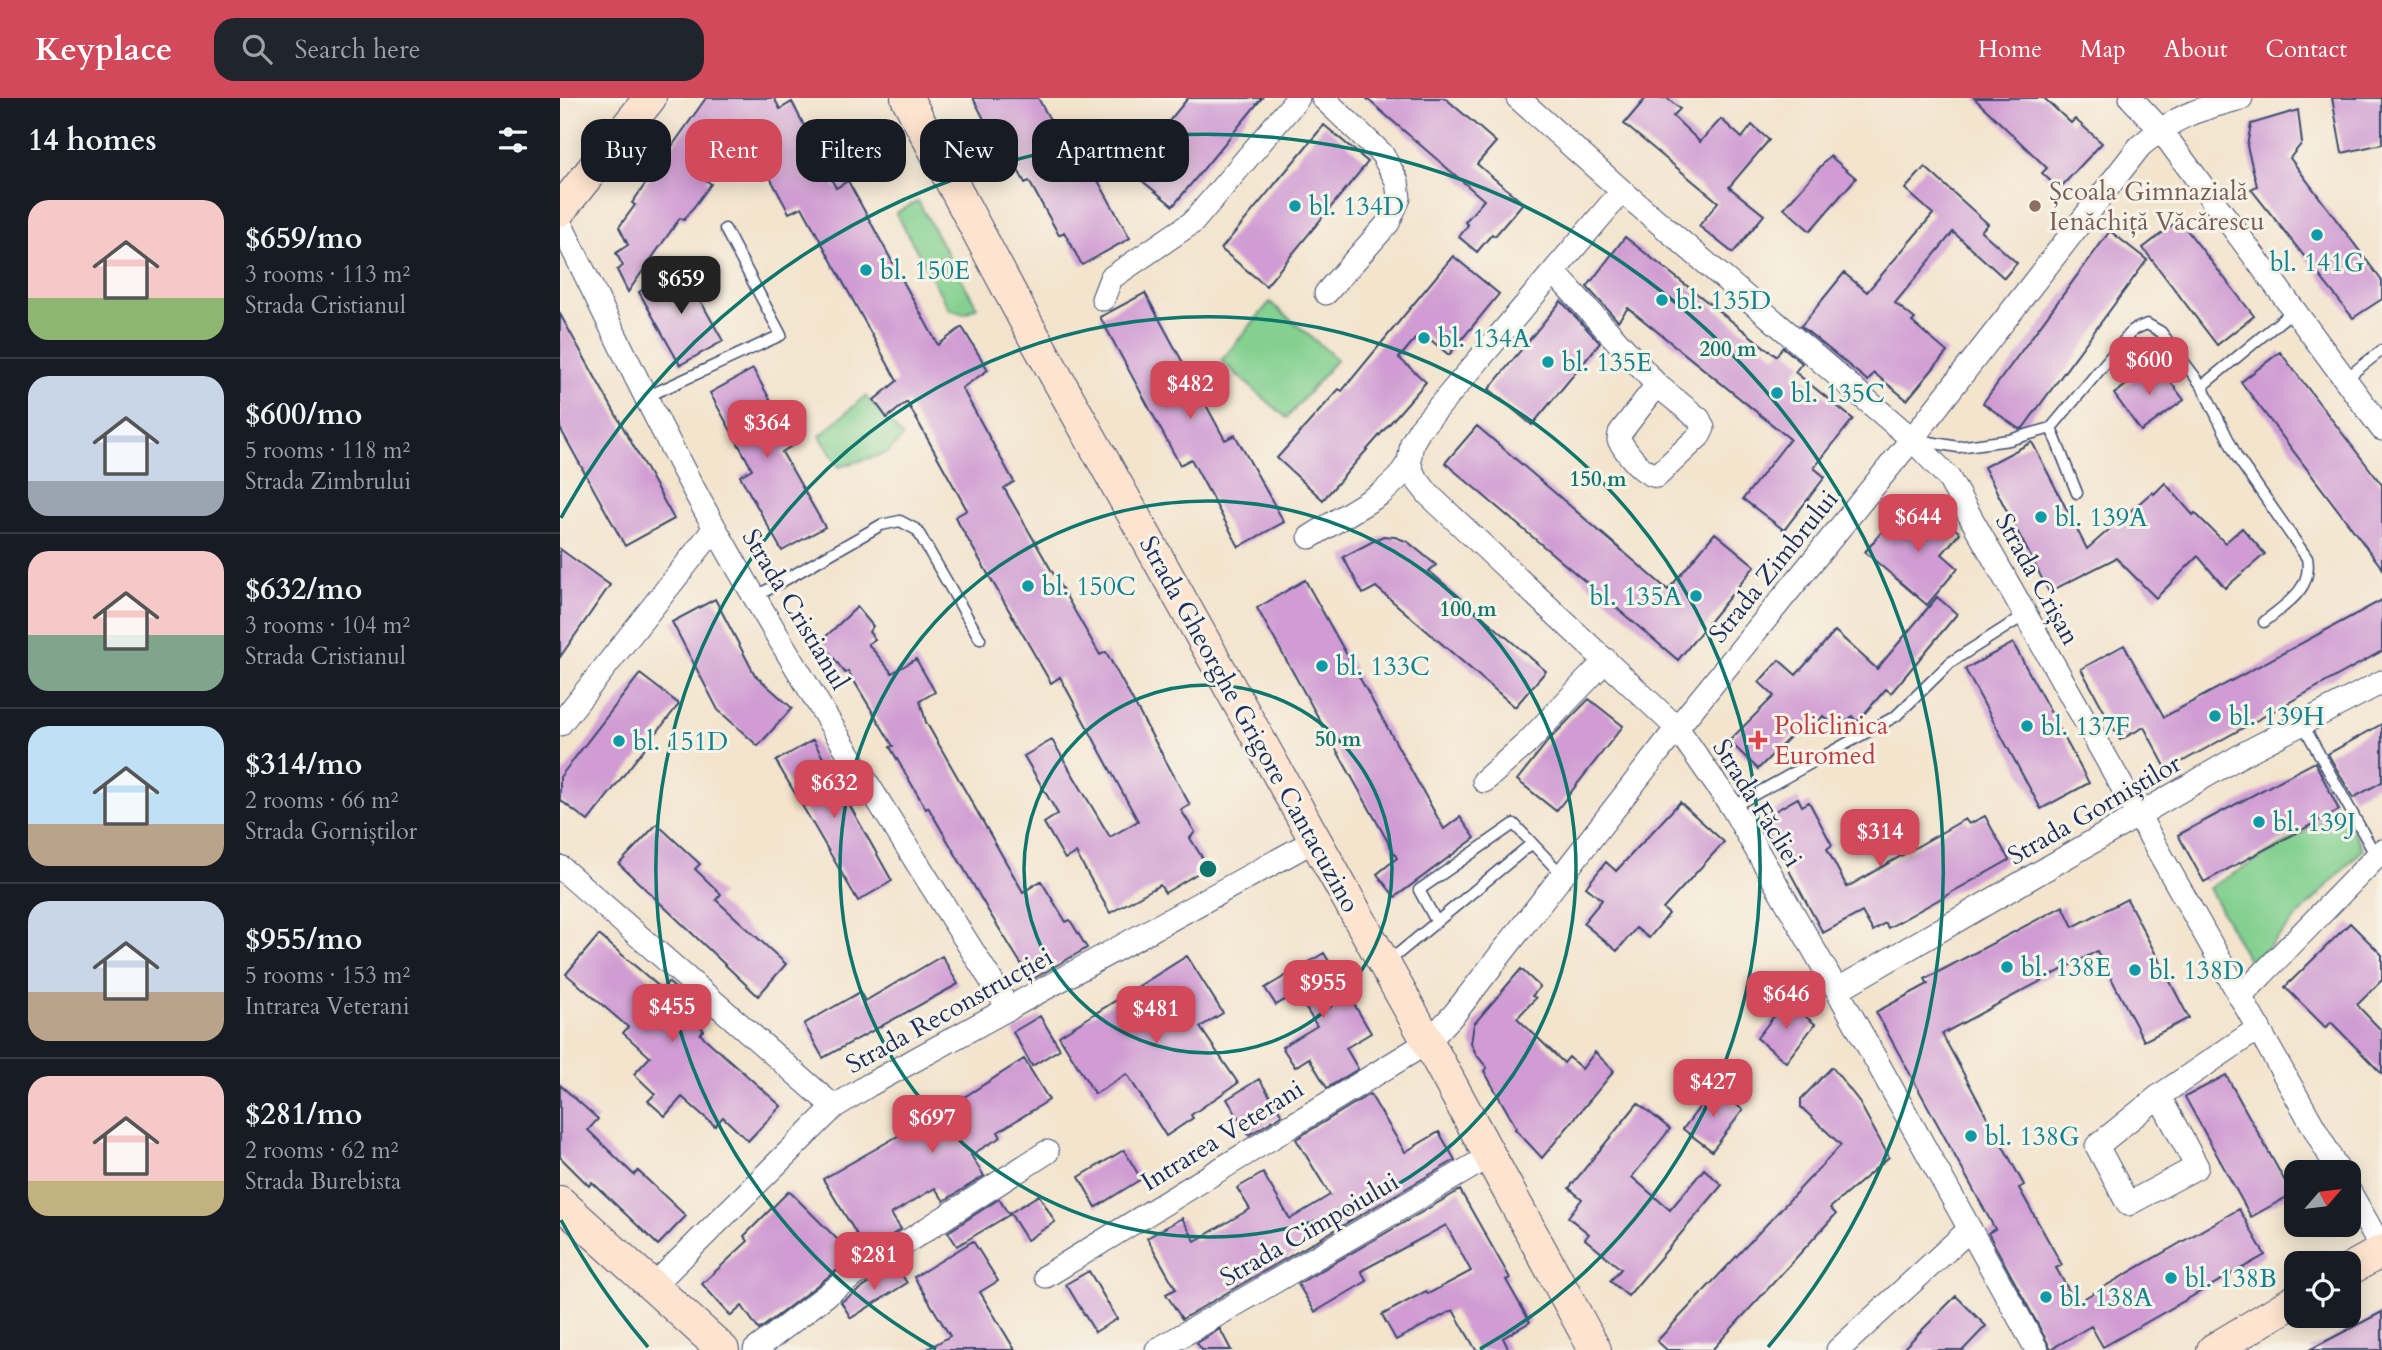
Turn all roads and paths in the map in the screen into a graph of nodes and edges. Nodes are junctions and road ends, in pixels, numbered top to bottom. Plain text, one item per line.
1 (649, 98) edge
2 (907, 98) edge
3 (1298, 98) edge
4 (1324, 98) edge
5 (1518, 98) edge
6 (2131, 98) edge
7 (2241, 98) edge
8 (2160, 129) junction
9 (1622, 191) junction
10 (560, 210) edge
11 (560, 223) edge
12 (725, 229) dead end
13 (1554, 272) junction
14 (1326, 293) dead end
15 (1103, 299) dead end
16 (2294, 310) junction
17 (2382, 350) edge
18 (2346, 379) junction
19 (1657, 384) dead end
20 (2202, 386) junction
21 (646, 397) junction
22 (2051, 428) junction
23 (2382, 429) edge
24 (1912, 439) junction
25 (1409, 462) junction
26 (2077, 493) dead end
27 (715, 528) junction
28 (1310, 537) dead end
29 (755, 597) junction
30 (2025, 615) junction
31 (2264, 622) dead end
32 (981, 639) dead end
33 (1606, 660) junction
34 (2382, 682) edge
35 (2302, 723) junction
36 (560, 724) edge
37 (1677, 728) junction
38 (1484, 781) dead end
39 (1732, 807) junction
40 (2139, 815) junction
41 (1315, 840) junction
42 (1531, 844) junction
43 (2379, 854) edge
44 (560, 867) edge
45 (1562, 875) junction
46 (1436, 920) junction
47 (1385, 965) junction
48 (1838, 990) junction
49 (2240, 997) junction
50 (1009, 1009) junction
51 (2259, 1028) junction
52 (1428, 1041) junction
53 (2159, 1096) junction
54 (834, 1107) junction
55 (1047, 1153) dead end
56 (1490, 1156) junction
57 (2332, 1160) edge
58 (560, 1202) edge
59 (2361, 1212) edge
60 (1970, 1229) junction
61 (2382, 1250) edge
62 (2361, 1262) edge
63 (1046, 1276) dead end
64 (653, 1286) junction
65 (2284, 1307) edge
66 (723, 1350) edge
67 (755, 1350) edge
68 (1157, 1350) edge
69 (1595, 1350) edge
70 (1838, 1350) edge
71 (2037, 1350) edge
72 (2213, 1350) edge

1 - 10 main road
2 - 41 main road, Strada Gheorghe Grigore Cantacuzino
3 - 15 street
4 - 14 street
5 - 9 street, Strada Crișan
6 - 8 street
7 - 8 street, Strada Zimbrului
8 - 16 street
8 - 24 street, Strada Zimbrului
9 - 13 street
9 - 24 street, Strada Crișan
11 - 21 street, Strada Cristianul
12 - 21 lane
13 - 19 street
13 - 25 street
16 - 18 street
16 - 20 lane
17 - 18 lane
18 - 23 street
20 - 22 lane
20 - 31 lane
21 - 27 street, Strada Cristianul
22 - 24 lane
22 - 26 lane
24 - 30 street, Strada Crișan
24 - 37 street, Strada Zimbrului
25 - 28 street
25 - 33 street, Strada Făcliei
27 - 29 street, Strada Cristianul
27 - 36 street
29 - 32 lane
29 - 50 street, Strada Cristianul
30 - 39 lane
30 - 40 street, Strada Crișan
33 - 37 street, Strada Făcliei
33 - 38 street
34 - 35 street, Strada Gorniștilor
35 - 40 street, Strada Gorniștilor
35 - 43 lane
37 - 39 street, Strada Făcliei
37 - 45 street, Strada Zimbrului
39 - 48 street, Strada Făcliei
40 - 48 street, Strada Gorniștilor
40 - 49 street, Strada Crișan
41 - 47 main road, Strada Gheorghe Grigore Cantacuzino
41 - 50 street, Strada Reconstrucției
42 - 45 lane
42 - 46 lane
42 - 46 lane
43 - 49 street
44 - 54 street
45 - 52 street, Strada Zimbrului
46 - 47 lane
47 - 52 main road, Strada Gheorghe Grigore Cantacuzino
48 - 60 street, Strada Făcliei
49 - 51 street, Strada Crișan
50 - 54 street, Strada Reconstrucției
51 - 53 street
51 - 57 street, Strada Crișan
52 - 56 main road, Strada Gheorghe Grigore Cantacuzino
52 - 63 street, Intrarea Veterani
53 - 53 street
54 - 64 street, Strada Reconstrucției
55 - 67 street
56 - 68 street, Strada Cimpoiului
56 - 69 main road, Strada Gheorghe Grigore Cantacuzino
58 - 64 main road
59 - 61 street
60 - 70 street
60 - 71 street, Strada Făcliei
61 - 62 main road
64 - 66 main road
65 - 72 main road

